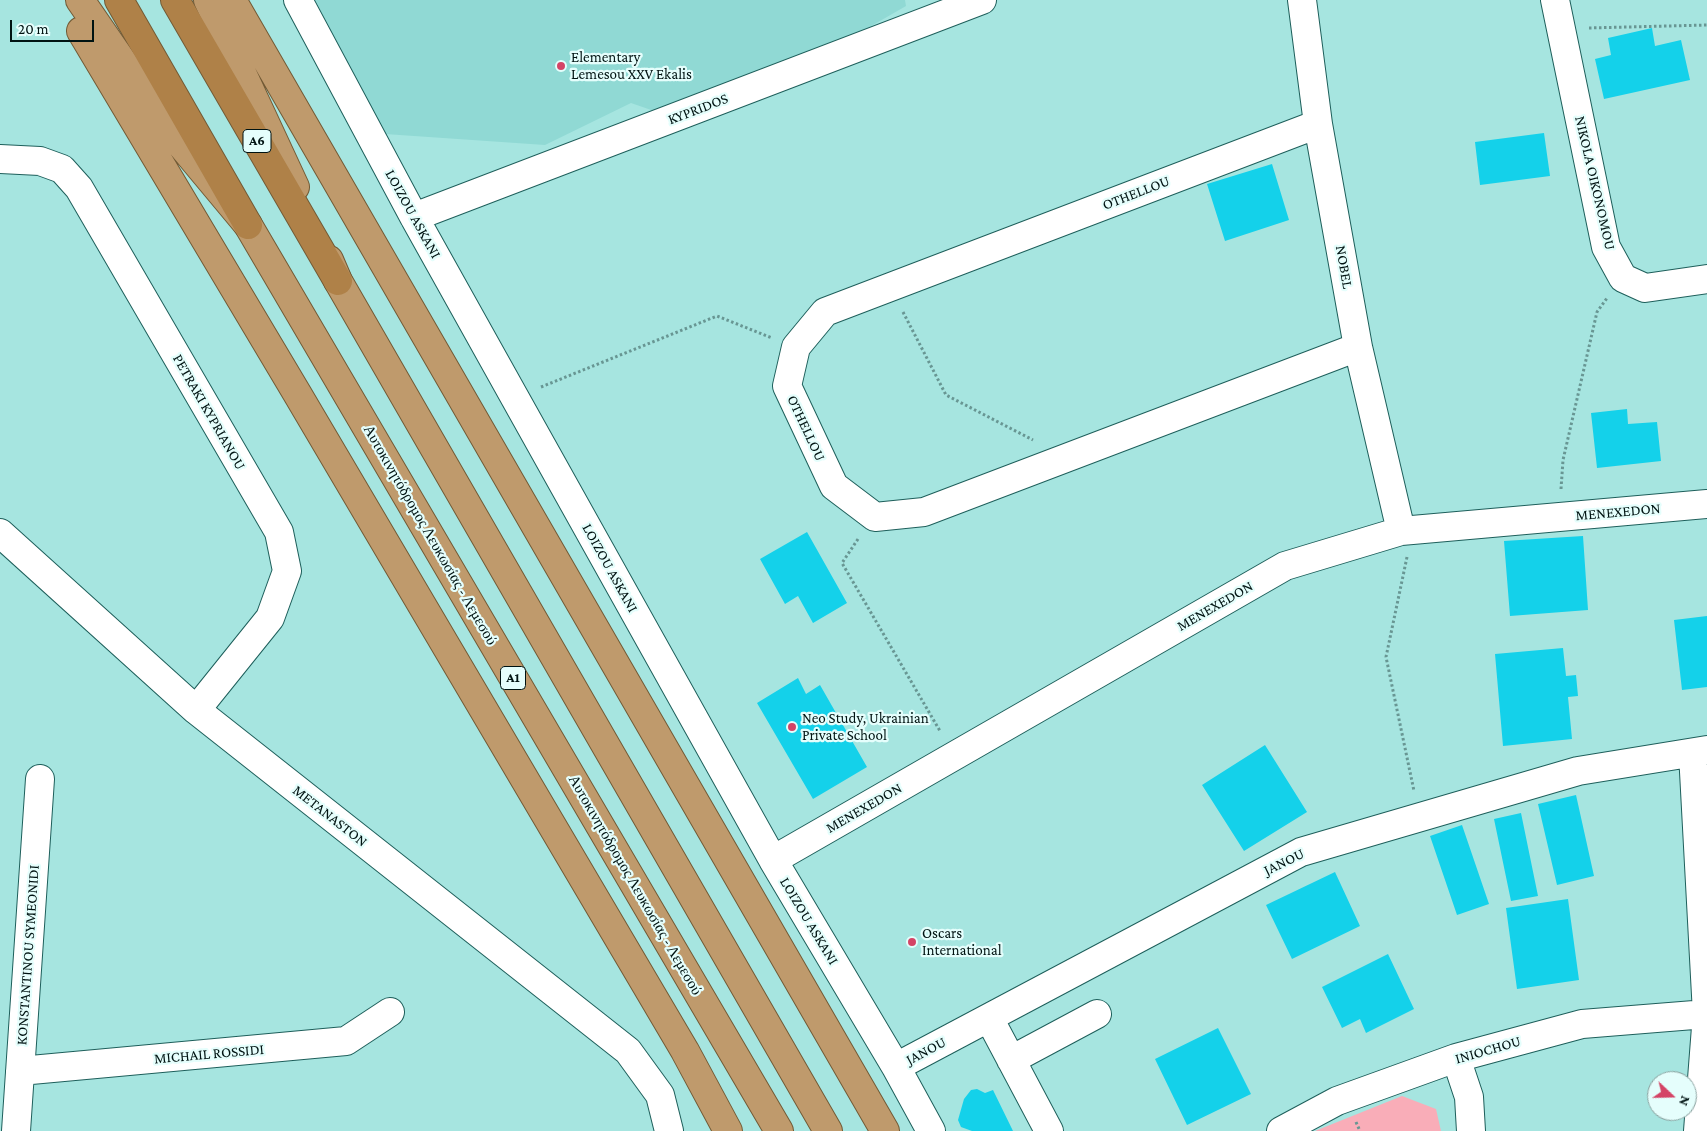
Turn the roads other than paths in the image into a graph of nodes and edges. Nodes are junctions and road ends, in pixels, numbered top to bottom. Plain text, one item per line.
1 (62, 0) edge
2 (80, 0) edge
3 (119, 0) edge
4 (175, 0) edge
5 (208, 0) edge
6 (232, 0) edge
7 (298, 0) edge
8 (982, 0) edge
9 (1302, 0) edge
10 (1555, 0) edge
11 (943, 7) edge
12 (1318, 124) junction
13 (0, 159) edge
14 (414, 217) junction
15 (248, 224) junction
16 (1707, 280) edge
17 (338, 281) junction
18 (1358, 348) junction
19 (1707, 504) edge
20 (1407, 531) junction
21 (0, 533) edge
22 (196, 710) junction
23 (1700, 751) edge
24 (40, 780) dead end
25 (773, 860) junction
26 (390, 1012) dead end
27 (1097, 1014) dead end
28 (1707, 1014) edge
29 (989, 1018) junction
30 (1456, 1058) junction
31 (1011, 1060) junction
32 (896, 1067) junction
33 (20, 1071) junction
34 (16, 1131) edge
35 (669, 1131) edge
36 (728, 1131) edge
37 (779, 1131) edge
38 (828, 1131) edge
39 (885, 1131) edge
40 (931, 1131) edge
41 (1049, 1131) edge
42 (1281, 1131) edge
43 (1471, 1131) edge
44 (1698, 1131) edge

1 - 36 highway
2 - 15 highway, Αυτοκινητόδρομος Λευκωσίας - Λεμεσού
3 - 15 highway
4 - 17 highway, A6
5 - 17 highway
6 - 39 highway
7 - 14 street, LOIZOU ASKANI
8 - 11 street, KYPRIDOS
9 - 12 street, NOBEL
10 - 16 street, NIKOLA OIKONOMOU
11 - 14 street, KYPRIDOS
12 - 18 street, NOBEL
12 - 18 street, OTHELLOU
13 - 22 street, PETRAKI KYPRIANOU
14 - 25 street, LOIZOU ASKANI
15 - 37 highway, Αυτοκινητόδρομος Λευκωσίας - Λεμεσού / A1
17 - 38 highway
18 - 20 street, NOBEL
19 - 20 street, MENEXEDON
20 - 25 street, MENEXEDON
21 - 22 street, METANASTON
22 - 35 street, METANASTON
23 - 28 street
23 - 29 street, JANOU
24 - 33 street, KONSTANTINOU SYMEONIDI
25 - 32 street, LOIZOU ASKANI
26 - 33 street, MICHAIL ROSSIDI
27 - 31 street
28 - 30 street, INIOCHOU
28 - 44 street
29 - 31 street
29 - 32 street, JANOU
30 - 42 street, INIOCHOU
30 - 43 street
31 - 41 street
32 - 40 street, LOIZOU ASKANI
33 - 34 street, KONSTANTINOU SYMEONIDI

